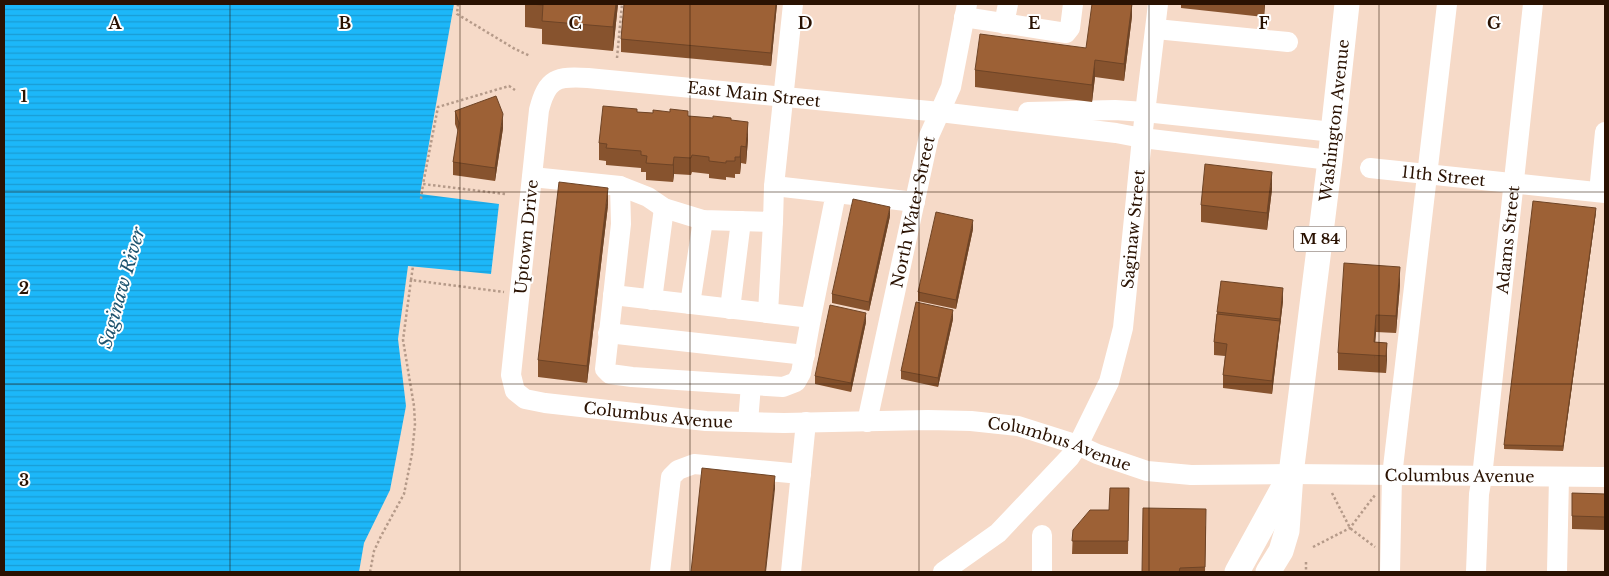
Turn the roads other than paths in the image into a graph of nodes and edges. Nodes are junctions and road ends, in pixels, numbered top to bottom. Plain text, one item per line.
1 (793, 4) edge
2 (1008, 4) edge
3 (1073, 4) edge
4 (1158, 4) edge
5 (1346, 4) edge
6 (1447, 4) edge
7 (1533, 4) edge
8 (966, 10) edge
9 (1004, 24) junction
10 (1156, 29) junction
11 (1288, 42) dead end
12 (549, 85) joint
13 (784, 97) junction
14 (940, 112) junction
15 (1145, 112) junction
16 (960, 114) junction
17 (1333, 132) junction
18 (1605, 132) edge
19 (1142, 138) junction
20 (1330, 160) junction
21 (1370, 168) dead end
22 (1427, 173) junction
23 (532, 177) junction
24 (1513, 183) junction
25 (620, 186) junction
26 (774, 186) junction
27 (1602, 192) edge
28 (836, 193) junction
29 (915, 202) junction
30 (664, 208) junction
31 (703, 220) junction
32 (740, 221) junction
33 (773, 222) junction
34 (613, 295) junction
35 (652, 300) junction
36 (690, 304) junction
37 (730, 309) junction
38 (768, 313) junction
39 (811, 318) junction
40 (608, 333) junction
41 (805, 355) junction
42 (751, 385) junction
43 (515, 390) joint
44 (748, 422) junction
45 (806, 422) junction
46 (867, 422) junction
47 (1078, 444) junction
48 (801, 474) junction
49 (1291, 474) junction
50 (1392, 476) junction
51 (1482, 477) junction
52 (1559, 477) junction
53 (1605, 477) edge
54 (1042, 535) dead end
55 (660, 572) edge
56 (791, 572) edge
57 (943, 572) edge
58 (1042, 572) edge
59 (1236, 572) edge
60 (1268, 572) edge
61 (1390, 572) edge
62 (1476, 572) edge
63 (1557, 572) edge

1 - 13 street
2 - 9 street
3 - 9 street
4 - 10 street, Saginaw Street
5 - 17 main road, Washington Avenue / M 84
6 - 22 street
7 - 24 street, Adams Street
8 - 9 street
8 - 14 street, North Water Street
10 - 11 street
10 - 15 street, Saginaw Street
12 - 13 street, East Main Street
12 - 23 street, Uptown Drive
13 - 14 street, East Main Street
13 - 26 street
14 - 16 street, East Main Street
14 - 29 street, North Water Street
15 - 16 street, East Main Street
15 - 17 street, East Main Street
15 - 19 street, Saginaw Street
16 - 19 street, East Main Street
17 - 20 main road, Washington Avenue / M 84
18 - 27 street
19 - 20 street
19 - 47 street, Saginaw Street
20 - 49 main road, Washington Avenue / M 84
21 - 22 street, 11th Street
22 - 24 street, 11th Street
22 - 50 street
23 - 25 street
23 - 43 street, Uptown Drive
24 - 27 street, 11th Street
24 - 51 street, Adams Street
25 - 30 street
25 - 34 street
26 - 28 street
26 - 33 street
28 - 29 street
28 - 39 street
29 - 46 street, North Water Street
30 - 31 street
30 - 35 street
31 - 32 street
31 - 36 street
32 - 33 street
32 - 37 street
33 - 38 street
34 - 35 street
34 - 40 street
35 - 36 street
36 - 37 street
37 - 38 street
38 - 39 street
39 - 41 street
40 - 41 street
40 - 42 street
41 - 42 street
42 - 44 street
43 - 44 street, Columbus Avenue
44 - 45 street, Columbus Avenue
45 - 46 street, Columbus Avenue
45 - 48 street
46 - 47 street, Columbus Avenue
47 - 49 street, Columbus Avenue
47 - 57 street, Saginaw Street
48 - 55 street
48 - 56 street
49 - 50 street, Columbus Avenue
49 - 59 main road, M 84
49 - 60 main road, M 84
50 - 51 street, Columbus Avenue
50 - 61 street
51 - 52 street, Columbus Avenue
51 - 62 street, Adams Street
52 - 53 street, Columbus Avenue
52 - 63 street
54 - 58 street

